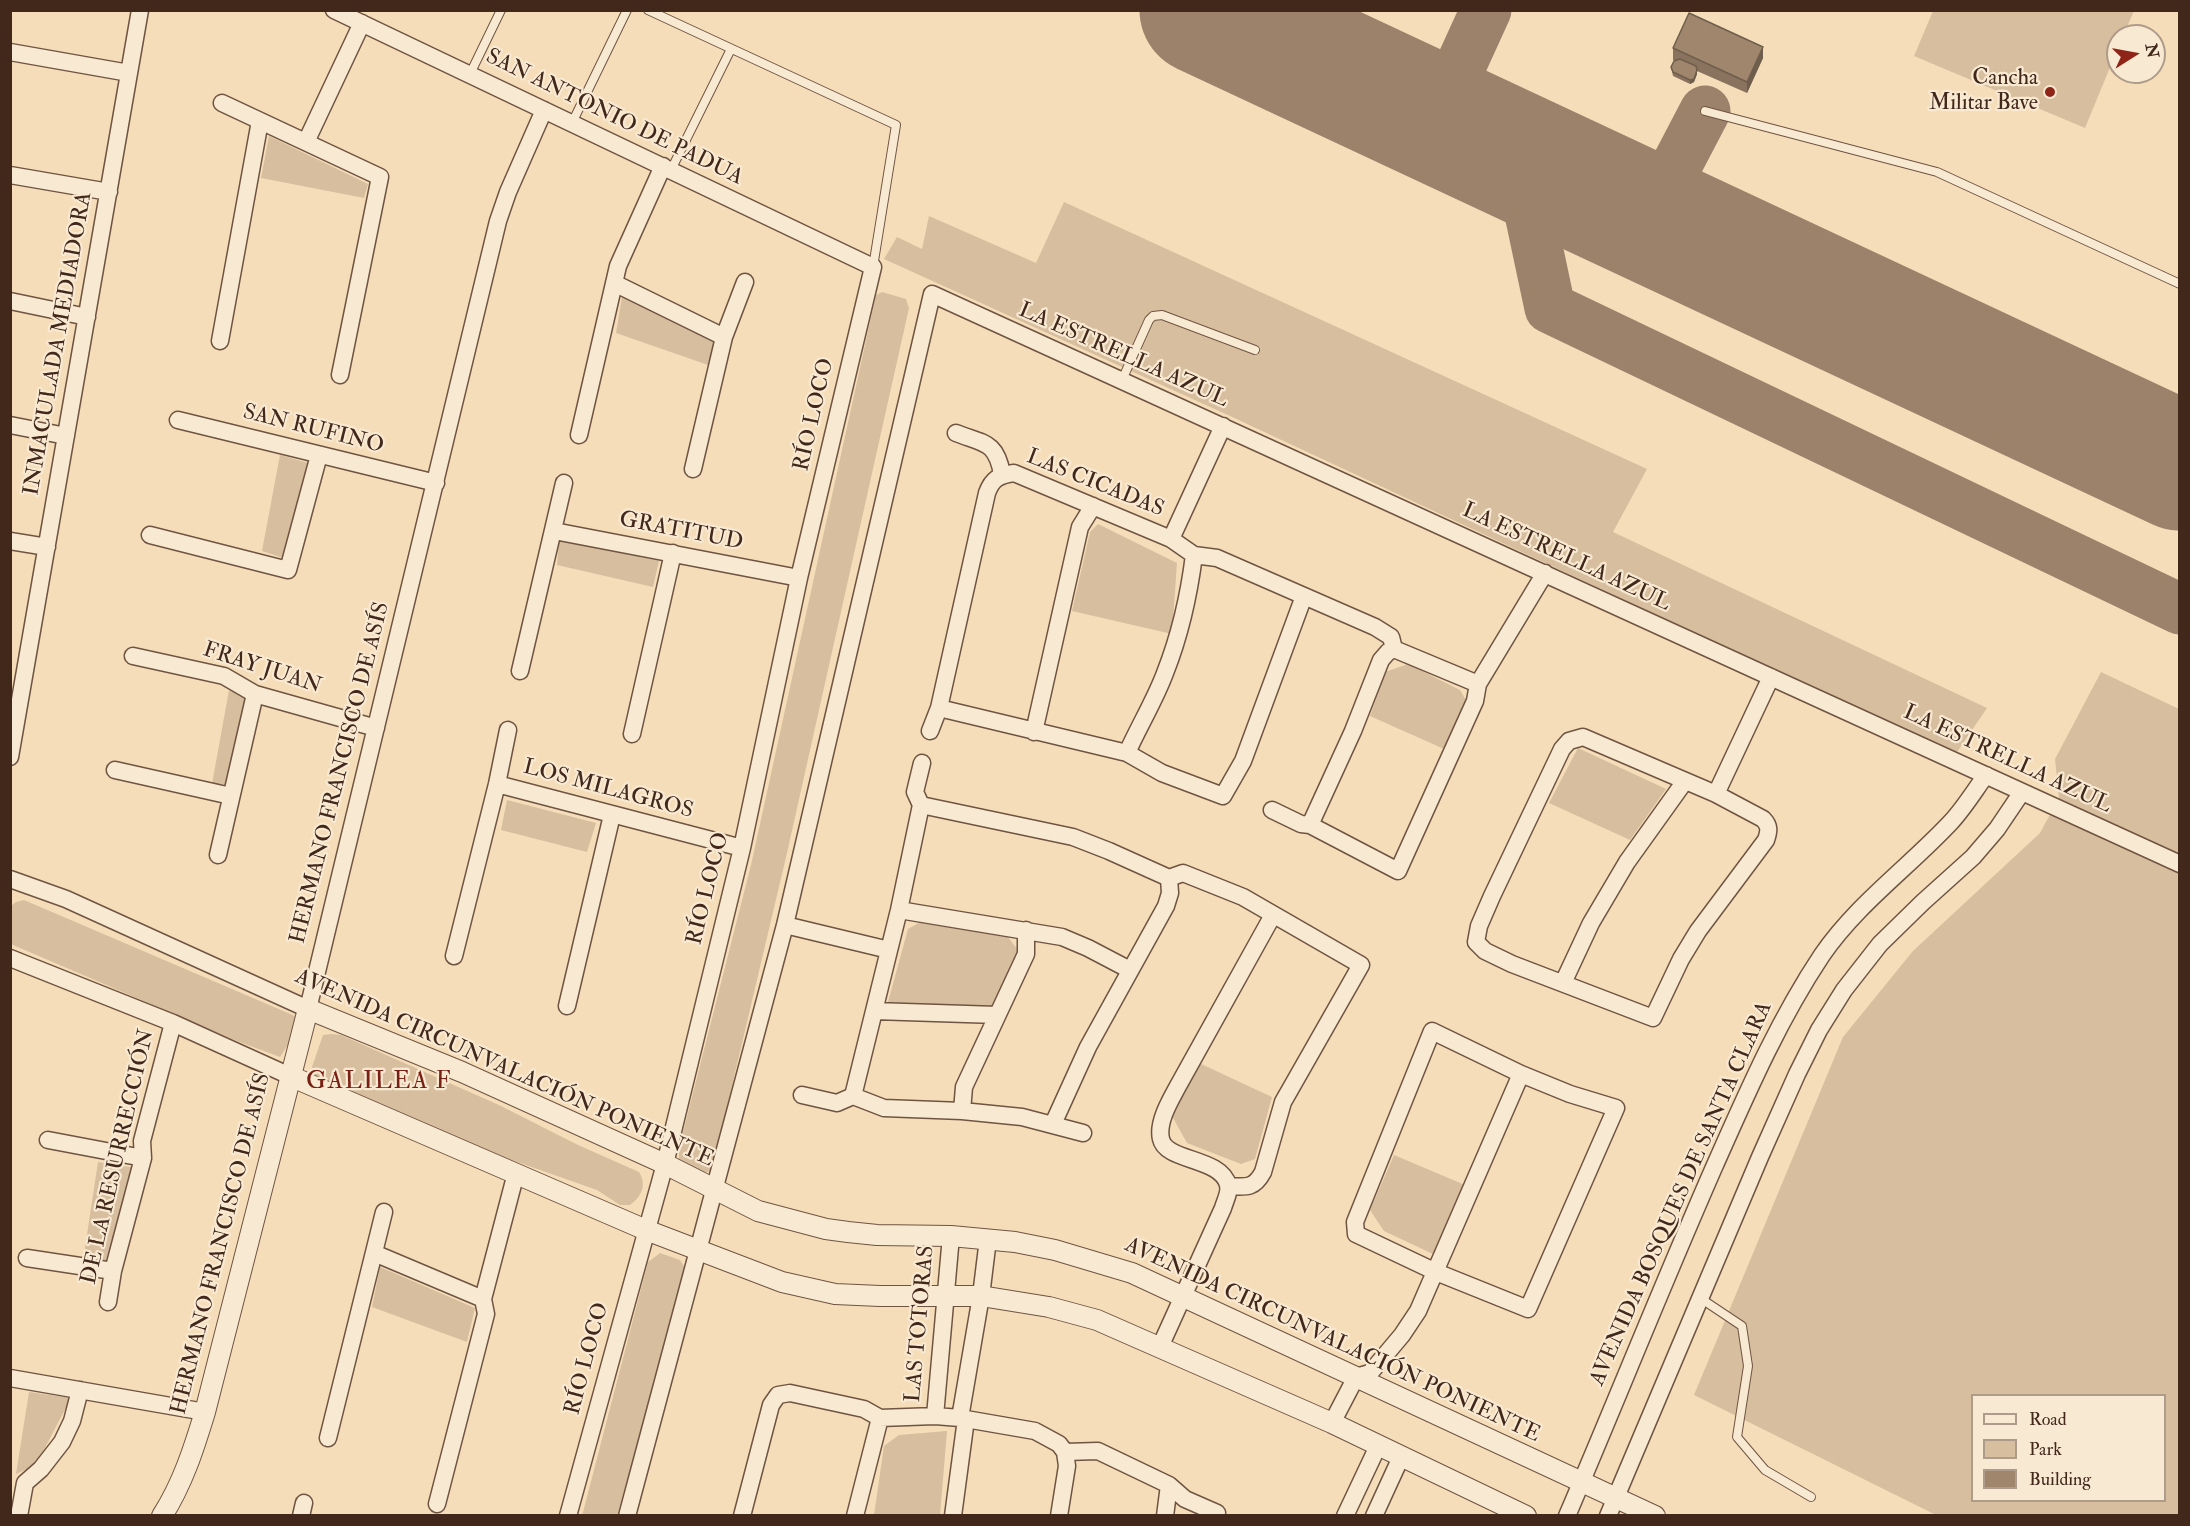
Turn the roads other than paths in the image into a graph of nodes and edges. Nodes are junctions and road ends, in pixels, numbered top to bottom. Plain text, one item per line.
1 (140, 10) edge
2 (334, 10) edge
3 (501, 10) edge
4 (627, 10) edge
5 (648, 10) edge
6 (362, 23) junction
7 (730, 49) junction
8 (10, 52) edge
9 (129, 73) junction
10 (470, 74) junction
11 (222, 103) dead end
12 (544, 110) junction
13 (1705, 111) dead end
14 (260, 121) junction
15 (572, 123) junction
16 (306, 142) junction
17 (667, 168) junction
18 (10, 175) edge
19 (109, 192) junction
20 (873, 267) junction
21 (744, 282) dead end
22 (614, 283) junction
23 (2180, 284) edge
24 (10, 301) edge
25 (87, 316) junction
26 (724, 337) junction
27 (220, 341) dead end
28 (1255, 350) dead end
29 (340, 375) dead end
30 (1122, 380) junction
31 (178, 420) dead end
32 (10, 425) edge
33 (1223, 426) junction
34 (956, 433) dead end
35 (579, 435) dead end
36 (66, 436) junction
37 (319, 455) junction
38 (693, 469) dead end
39 (1002, 474) junction
40 (436, 483) junction
41 (564, 483) dead end
42 (1093, 506) junction
43 (554, 531) junction
44 (150, 535) dead end
45 (1171, 539) junction
46 (10, 541) edge
47 (47, 547) junction
48 (673, 553) junction
49 (1194, 555) junction
50 (1545, 573) junction
51 (799, 578) junction
52 (1304, 596) junction
53 (1394, 649) junction
54 (133, 656) dead end
55 (520, 671) dead end
56 (18, 673) edge
57 (1771, 677) junction
58 (1478, 684) junction
59 (255, 694) junction
60 (939, 708) junction
61 (376, 728) junction
62 (508, 730) dead end
63 (930, 731) dead end
64 (1034, 732) junction
65 (632, 734) dead end
66 (1127, 753) junction
67 (10, 757) edge
68 (922, 764) dead end
69 (115, 770) dead end
70 (1986, 775) junction
71 (1685, 781) junction
72 (497, 784) junction
73 (2022, 792) junction
74 (1716, 794) junction
75 (231, 796) junction
76 (921, 805) junction
77 (1272, 810) dead end
78 (612, 815) junction
79 (1310, 825) junction
80 (742, 848) junction
81 (218, 855) dead end
82 (2180, 864) edge
83 (1169, 878) junction
84 (10, 879) edge
85 (898, 910) junction
86 (1273, 915) junction
87 (785, 926) junction
88 (1026, 930) junction
89 (889, 950) junction
90 (454, 956) dead end
91 (10, 958) edge
92 (1130, 970) junction
93 (1563, 983) junction
94 (567, 1006) dead end
95 (308, 1009) junction
96 (874, 1011) junction
97 (997, 1015) junction
98 (173, 1023) junction
99 (1521, 1074) junction
100 (290, 1076) junction
101 (802, 1095) dead end
102 (853, 1096) junction
103 (962, 1111) junction
104 (1053, 1124) junction
105 (1083, 1133) dead end
106 (48, 1140) dead end
107 (143, 1158) junction
108 (665, 1164) junction
109 (516, 1173) junction
110 (1228, 1186) junction
111 (715, 1189) junction
112 (384, 1212) dead end
113 (646, 1230) junction
114 (951, 1236) junction
115 (988, 1239) junction
116 (699, 1250) junction
117 (374, 1253) junction
118 (27, 1257) dead end
119 (113, 1271) junction
120 (1436, 1272) junction
121 (1183, 1295) junction
122 (981, 1296) junction
123 (946, 1297) junction
124 (1700, 1298) junction
125 (483, 1299) junction
126 (108, 1302) dead end
127 (1160, 1347) junction
128 (1356, 1377) junction
129 (10, 1378) edge
130 (80, 1390) junction
131 (205, 1412) junction
132 (935, 1416) junction
133 (880, 1418) junction
134 (963, 1418) junction
135 (1332, 1423) junction
136 (328, 1438) dead end
137 (1378, 1446) junction
138 (1065, 1452) junction
139 (1401, 1457) junction
140 (1581, 1482) junction
141 (1169, 1485) junction
142 (1616, 1497) junction
143 (1811, 1497) dead end
144 (437, 1504) dead end
145 (1217, 1513) dead end
146 (19, 1515) edge
147 (162, 1515) edge
148 (568, 1515) edge
149 (627, 1515) edge
150 (742, 1515) edge
151 (855, 1515) edge
152 (952, 1515) edge
153 (1059, 1515) edge
154 (1165, 1515) edge
155 (1345, 1515) edge
156 (1374, 1515) edge
157 (1526, 1515) edge
158 (1567, 1515) edge
159 (1608, 1515) edge
160 (1655, 1515) edge

1 - 9 street, INMACULADA MEDIADORA
2 - 6 street, SAN ANTONIO DE PADUA
3 - 10 lane
4 - 15 lane
5 - 7 lane
6 - 10 street, SAN ANTONIO DE PADUA
6 - 16 street
7 - 17 lane
7 - 20 lane
8 - 9 street
9 - 19 street, INMACULADA MEDIADORA
10 - 12 street, SAN ANTONIO DE PADUA
11 - 14 street
12 - 15 street, SAN ANTONIO DE PADUA
12 - 40 street, HERMANO FRANCISCO DE ASÍS
13 - 23 lane
14 - 16 street
14 - 27 street
15 - 17 street, SAN ANTONIO DE PADUA
16 - 29 street
17 - 20 street, SAN ANTONIO DE PADUA
17 - 22 street
18 - 19 street
19 - 25 street, INMACULADA MEDIADORA
20 - 51 street, RÍO LOCO
21 - 26 street
22 - 26 street
22 - 35 street
24 - 25 street
25 - 36 street, INMACULADA MEDIADORA
26 - 38 street
28 - 30 lane
30 - 33 street, LA ESTRELLA AZUL
30 - 87 street, LA ESTRELLA AZUL
31 - 37 street, SAN RUFINO
32 - 36 street
33 - 45 street, LAS CICADAS
33 - 50 street, LA ESTRELLA AZUL
34 - 39 street
36 - 47 street, INMACULADA MEDIADORA
37 - 40 street, SAN RUFINO
37 - 44 street
39 - 42 street, LAS CICADAS
39 - 60 street
40 - 61 street, HERMANO FRANCISCO DE ASÍS
41 - 43 street
42 - 45 street, LAS CICADAS
42 - 64 street
43 - 48 street, GRATITUD
43 - 55 street
45 - 49 street, LAS CICADAS
46 - 47 street
47 - 56 street, INMACULADA MEDIADORA
48 - 51 street, GRATITUD
48 - 65 street
49 - 52 street
49 - 66 street
50 - 57 street, LA ESTRELLA AZUL
50 - 58 street
51 - 80 street, RÍO LOCO
52 - 53 street
52 - 66 street
53 - 58 street
53 - 79 street
54 - 59 street, FRAY JUAN
56 - 67 street, INMACULADA MEDIADORA
57 - 70 street, LA ESTRELLA AZUL
57 - 74 street
58 - 79 street
59 - 61 street, FRAY JUAN
59 - 75 street
60 - 63 street
60 - 64 street
61 - 95 street, HERMANO FRANCISCO DE ASÍS
62 - 72 street
64 - 66 street
68 - 76 street
69 - 75 street
70 - 73 street, LA ESTRELLA AZUL
70 - 140 street, AVENIDA BOSQUES DE SANTA CLARA
71 - 74 street
71 - 93 street
71 - 93 street
72 - 78 street, LOS MILAGROS
72 - 90 street
73 - 82 street, LA ESTRELLA AZUL
73 - 124 street
74 - 93 street
75 - 81 street
76 - 83 street
76 - 85 street
77 - 79 street
78 - 80 street, LOS MILAGROS
78 - 94 street
80 - 108 street, RÍO LOCO
83 - 86 street
83 - 92 street
84 - 95 street, AVENIDA CIRCUNVALACIÓN PONIENTE
85 - 88 street
85 - 89 street
86 - 110 street
86 - 110 street
87 - 89 street
87 - 111 street
88 - 92 street
88 - 97 street
89 - 96 street
91 - 98 street
92 - 104 street
95 - 100 street, HERMANO FRANCISCO DE ASÍS
95 - 108 street, AVENIDA CIRCUNVALACIÓN PONIENTE
96 - 97 street
96 - 102 street
97 - 103 street
98 - 100 street
98 - 107 street, DE LA RESURRECCIÓN
99 - 120 street
99 - 120 street
99 - 120 street
100 - 109 street
100 - 131 street, HERMANO FRANCISCO DE ASÍS
101 - 102 street
102 - 103 street
103 - 104 street
104 - 105 street
106 - 107 street
107 - 119 street, DE LA RESURRECCIÓN
108 - 111 street, AVENIDA CIRCUNVALACIÓN PONIENTE
108 - 113 street, RÍO LOCO
109 - 113 street
109 - 125 street
110 - 121 street
111 - 114 street, AVENIDA CIRCUNVALACIÓN PONIENTE
111 - 116 street
112 - 117 street
113 - 116 street
113 - 148 street, RÍO LOCO
114 - 115 street, AVENIDA CIRCUNVALACIÓN PONIENTE
114 - 123 street, LAS TOTORAS
115 - 121 street, AVENIDA CIRCUNVALACIÓN PONIENTE
115 - 122 street
116 - 123 street
116 - 149 street
117 - 125 street
117 - 136 street
118 - 119 street
119 - 126 street, DE LA RESURRECCIÓN
120 - 128 street
121 - 127 street
121 - 128 street, AVENIDA CIRCUNVALACIÓN PONIENTE
122 - 123 street
122 - 127 street
122 - 134 street
123 - 132 street, LAS TOTORAS
124 - 142 street
124 - 143 lane
125 - 144 street
127 - 135 street
128 - 135 street
128 - 140 street, AVENIDA CIRCUNVALACIÓN PONIENTE
129 - 130 street
130 - 131 street
130 - 146 street
131 - 147 street, HERMANO FRANCISCO DE ASÍS
132 - 133 street, LAS TOTORAS
132 - 134 street, LAS TOTORAS
133 - 150 street, LAS TOTORAS
133 - 151 street
134 - 138 street, LAS TOTORAS
134 - 152 street
135 - 137 street
137 - 139 street
137 - 155 street
138 - 141 street
138 - 153 street
139 - 156 street
139 - 157 street
140 - 142 street, AVENIDA CIRCUNVALACIÓN PONIENTE
140 - 158 street, AVENIDA BOSQUES DE SANTA CLARA
141 - 145 street
141 - 154 street
142 - 159 street
142 - 160 street, AVENIDA CIRCUNVALACIÓN PONIENTE

